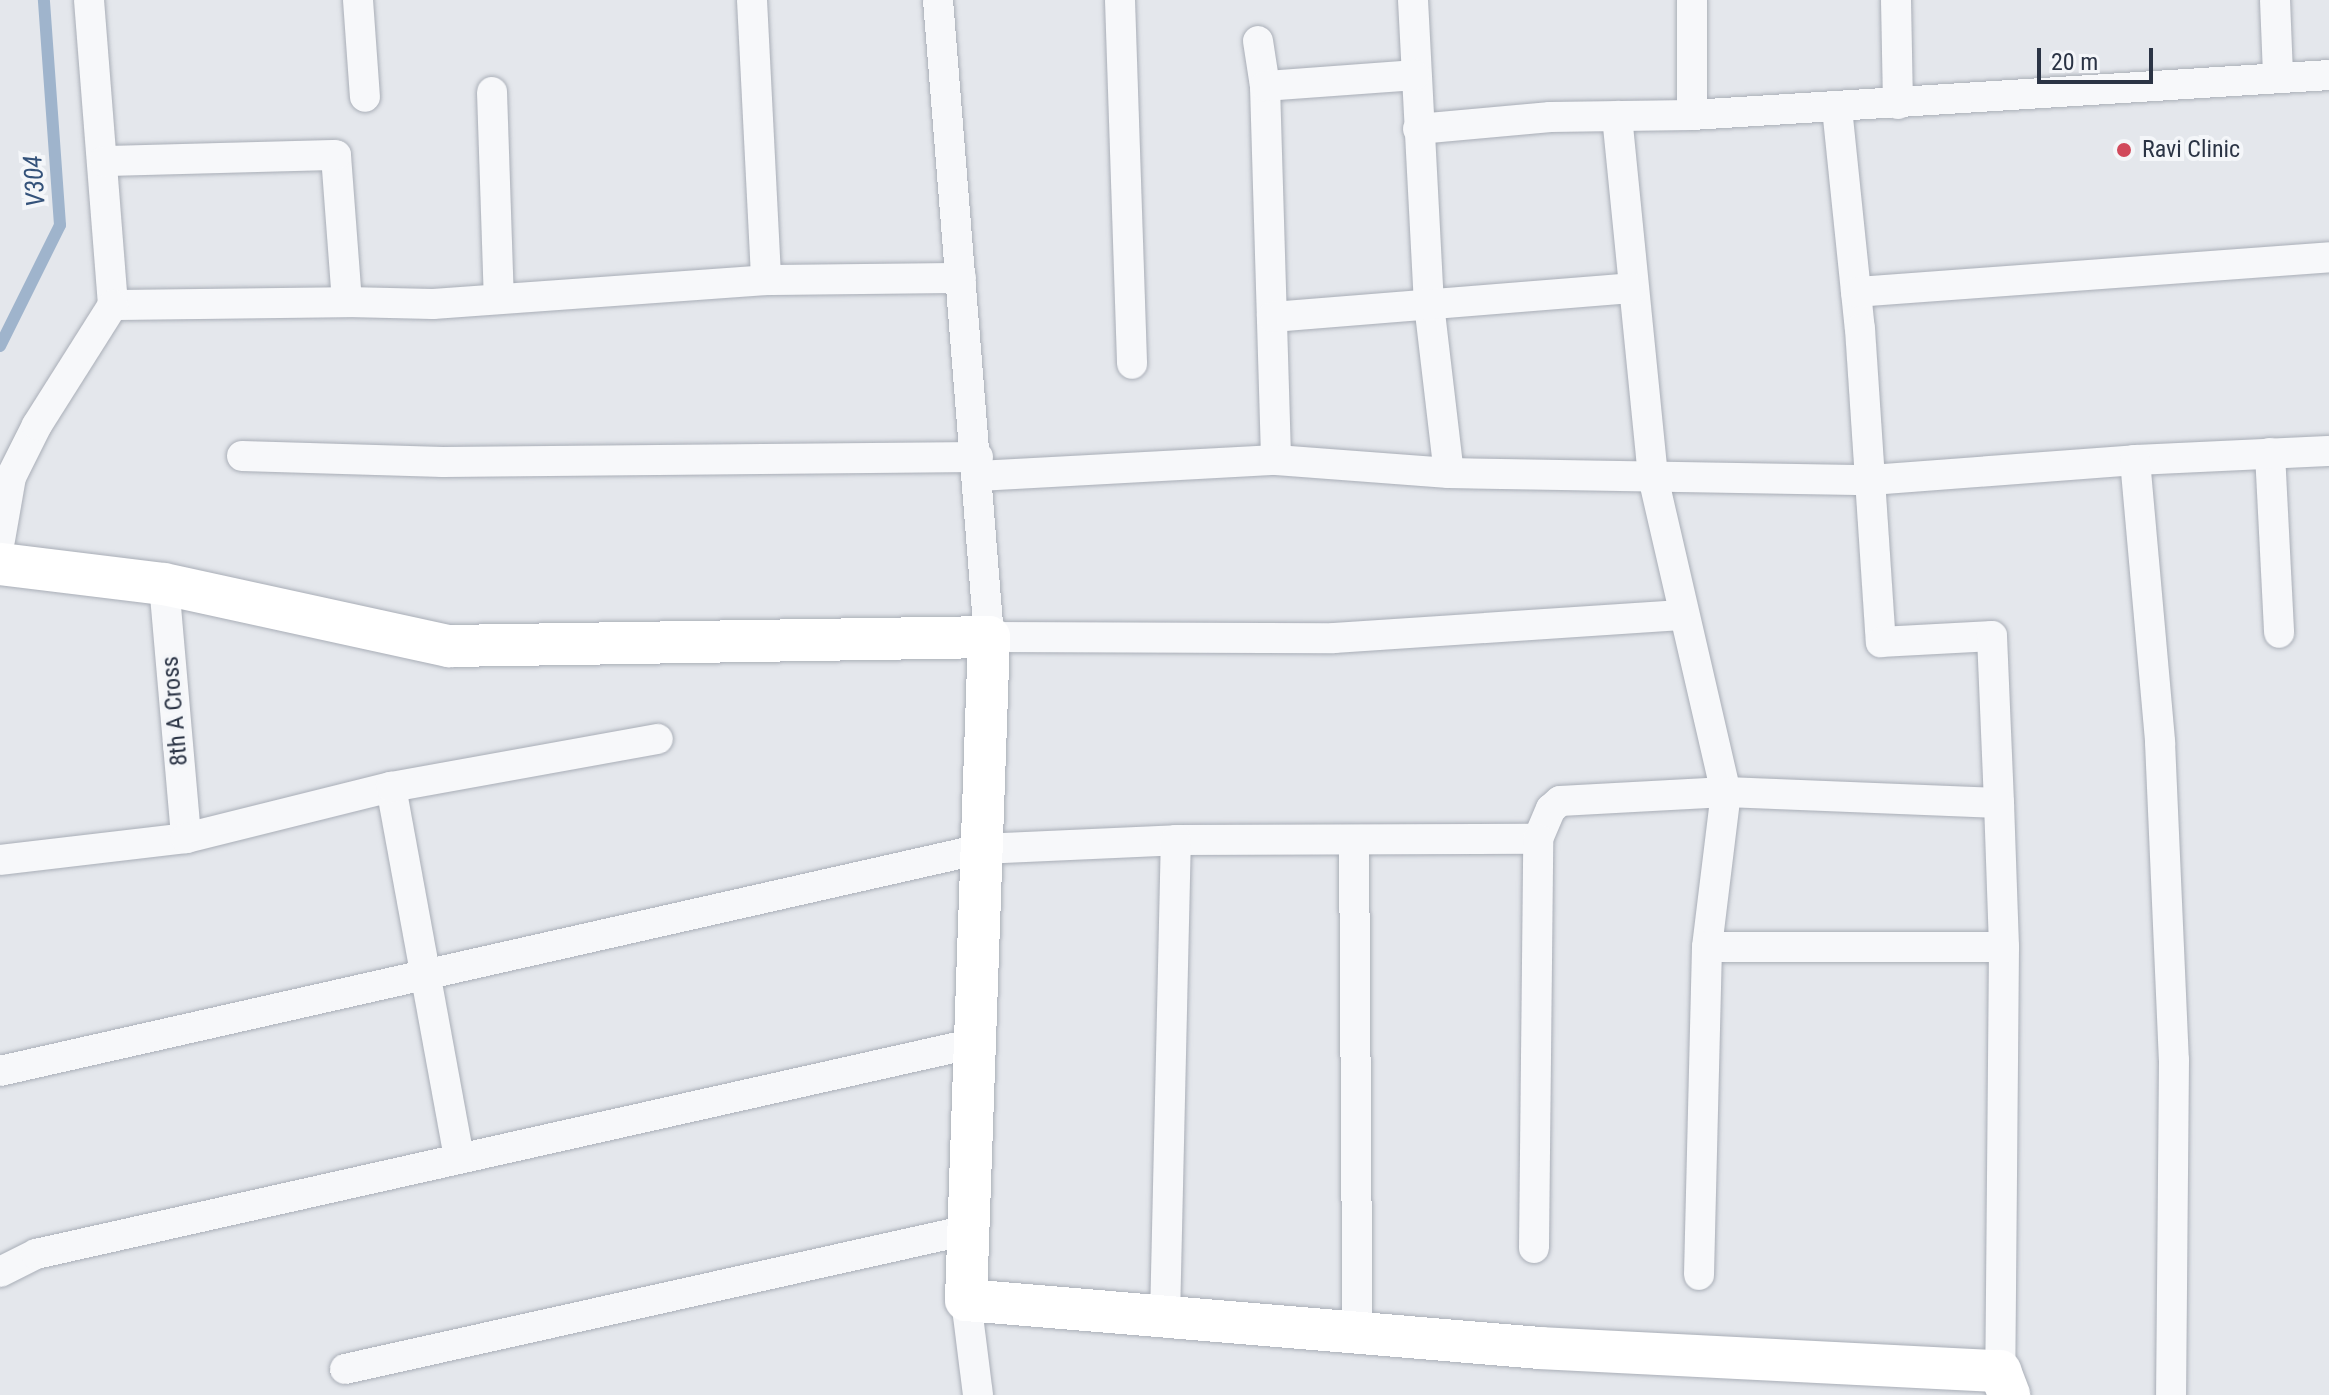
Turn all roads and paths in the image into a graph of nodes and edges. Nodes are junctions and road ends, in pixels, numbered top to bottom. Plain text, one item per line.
1 (89, 0) edge
2 (358, 0) edge
3 (752, 0) edge
4 (938, 0) edge
5 (1120, 0) edge
6 (1413, 0) edge
7 (1692, 0) edge
8 (1896, 0) edge
9 (2275, 0) edge
10 (1258, 41) dead end
11 (1415, 75) junction
12 (2329, 75) edge
13 (2278, 76) junction
14 (1265, 86) junction
15 (492, 92) dead end
16 (365, 97) dead end
17 (1898, 104) junction
18 (1837, 108) junction
19 (1692, 115) junction
20 (1617, 116) junction
21 (1418, 129) junction
22 (104, 161) junction
23 (2329, 257) edge
24 (961, 278) junction
25 (766, 280) junction
26 (1632, 288) junction
27 (1856, 292) junction
28 (499, 299) junction
29 (347, 302) junction
30 (1429, 304) junction
31 (113, 305) junction
32 (1272, 317) junction
33 (1132, 364) dead end
34 (2329, 451) edge
35 (2270, 453) junction
36 (242, 456) dead end
37 (1276, 460) junction
38 (2135, 460) junction
39 (978, 467) junction
40 (1449, 473) junction
41 (1653, 477) junction
42 (1871, 480) junction
43 (0, 540) edge
44 (0, 564) edge
45 (164, 584) junction
46 (1681, 615) junction
47 (2279, 633) dead end
48 (989, 637) junction
49 (658, 739) dead end
50 (391, 787) junction
51 (1726, 792) junction
52 (1999, 803) junction
53 (186, 838) junction
54 (1538, 839) junction
55 (1176, 840) junction
56 (1354, 840) junction
57 (981, 849) junction
58 (0, 860) edge
59 (1707, 947) junction
60 (2004, 947) junction
61 (424, 977) junction
62 (975, 1043) junction
63 (0, 1071) edge
64 (459, 1158) junction
65 (968, 1230) junction
66 (1534, 1248) dead end
67 (0, 1272) edge
68 (1699, 1275) dead end
69 (966, 1300) junction
70 (1165, 1319) junction
71 (1357, 1330) junction
72 (345, 1369) dead end
73 (2005, 1383) edge
74 (978, 1395) edge
75 (2171, 1395) edge

1 - 22 street
2 - 16 street
3 - 25 street
4 - 24 street
5 - 33 street
6 - 11 street
7 - 19 street
8 - 17 street
9 - 13 street
10 - 14 street
11 - 14 street
11 - 21 street
12 - 13 street
13 - 17 street
14 - 32 street
15 - 28 street
17 - 18 street
18 - 19 street
18 - 27 street
19 - 20 street
20 - 21 street
20 - 26 street
21 - 30 street
22 - 29 street
22 - 31 street
23 - 27 street
24 - 25 street
24 - 39 street
25 - 28 street
26 - 30 street
26 - 41 street
27 - 42 street
28 - 29 street
29 - 31 street
30 - 32 street
30 - 40 street
31 - 43 street
32 - 37 street
34 - 35 street
35 - 38 street
35 - 47 street
36 - 39 street
37 - 39 street
37 - 40 street
38 - 42 street
38 - 75 street
39 - 48 street
40 - 41 street
41 - 42 street
41 - 46 street
42 - 52 street
44 - 45 street
45 - 48 street
45 - 53 street, 8th A Cross
46 - 48 street
46 - 51 street
48 - 57 street
49 - 50 street
50 - 53 street
50 - 61 street
51 - 52 street
51 - 54 street
51 - 59 street
52 - 60 street
53 - 58 street
54 - 56 street
54 - 66 street
55 - 56 street
55 - 57 street
55 - 70 street
56 - 71 street
57 - 61 street
57 - 62 street
59 - 60 street
59 - 68 street
60 - 73 street
61 - 63 street
61 - 64 street
62 - 64 street
62 - 65 street
64 - 67 street
65 - 69 street
65 - 72 street
69 - 70 street
69 - 74 street
70 - 71 street
71 - 73 street

